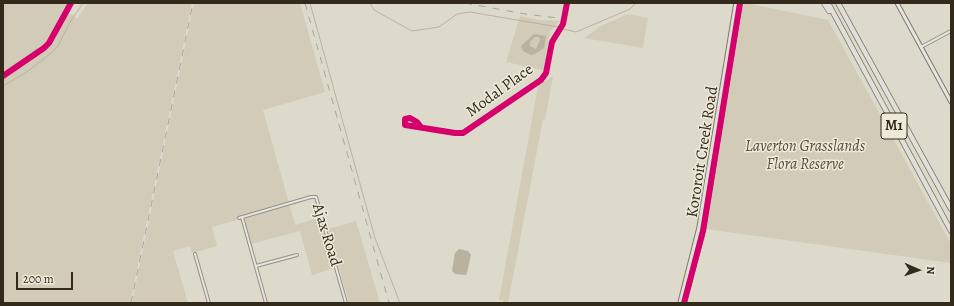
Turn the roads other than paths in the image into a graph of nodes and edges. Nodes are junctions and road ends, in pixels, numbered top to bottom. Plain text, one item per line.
1 (567, 3) edge
2 (736, 3) edge
3 (740, 3) edge
4 (824, 3) edge
5 (828, 3) edge
6 (838, 3) edge
7 (897, 3) edge
8 (838, 22) junction
9 (951, 31) edge
10 (921, 48) junction
11 (728, 62) junction
12 (951, 102) edge
13 (405, 125) junction
14 (421, 127) junction
15 (404, 129) dead end
16 (951, 209) edge
17 (242, 217) junction
18 (238, 218) dead end
19 (702, 224) junction
20 (951, 231) edge
21 (195, 254) dead end
22 (297, 255) dead end
23 (256, 266) junction
24 (209, 303) edge
25 (266, 303) edge
26 (346, 303) edge
27 (680, 303) edge
28 (684, 303) edge

1 - 14 street, Modal Place
2 - 11 main road, Kororoit Creek Road
3 - 11 main road, Kororoit Creek Road
4 - 8 highway
5 - 8 highway, M1
6 - 16 highway, M1
7 - 10 street
8 - 20 highway, M1
9 - 10 street
10 - 12 street
11 - 19 main road, Kororoit Creek Road
13 - 14 street, Modal Place
13 - 14 street, Modal Place
13 - 15 street
17 - 18 street, Ajax Road
17 - 23 street
17 - 26 street, Ajax Road
19 - 27 main road, Kororoit Creek Road
19 - 28 main road, Kororoit Creek Road
21 - 24 street
22 - 23 street
23 - 25 street

